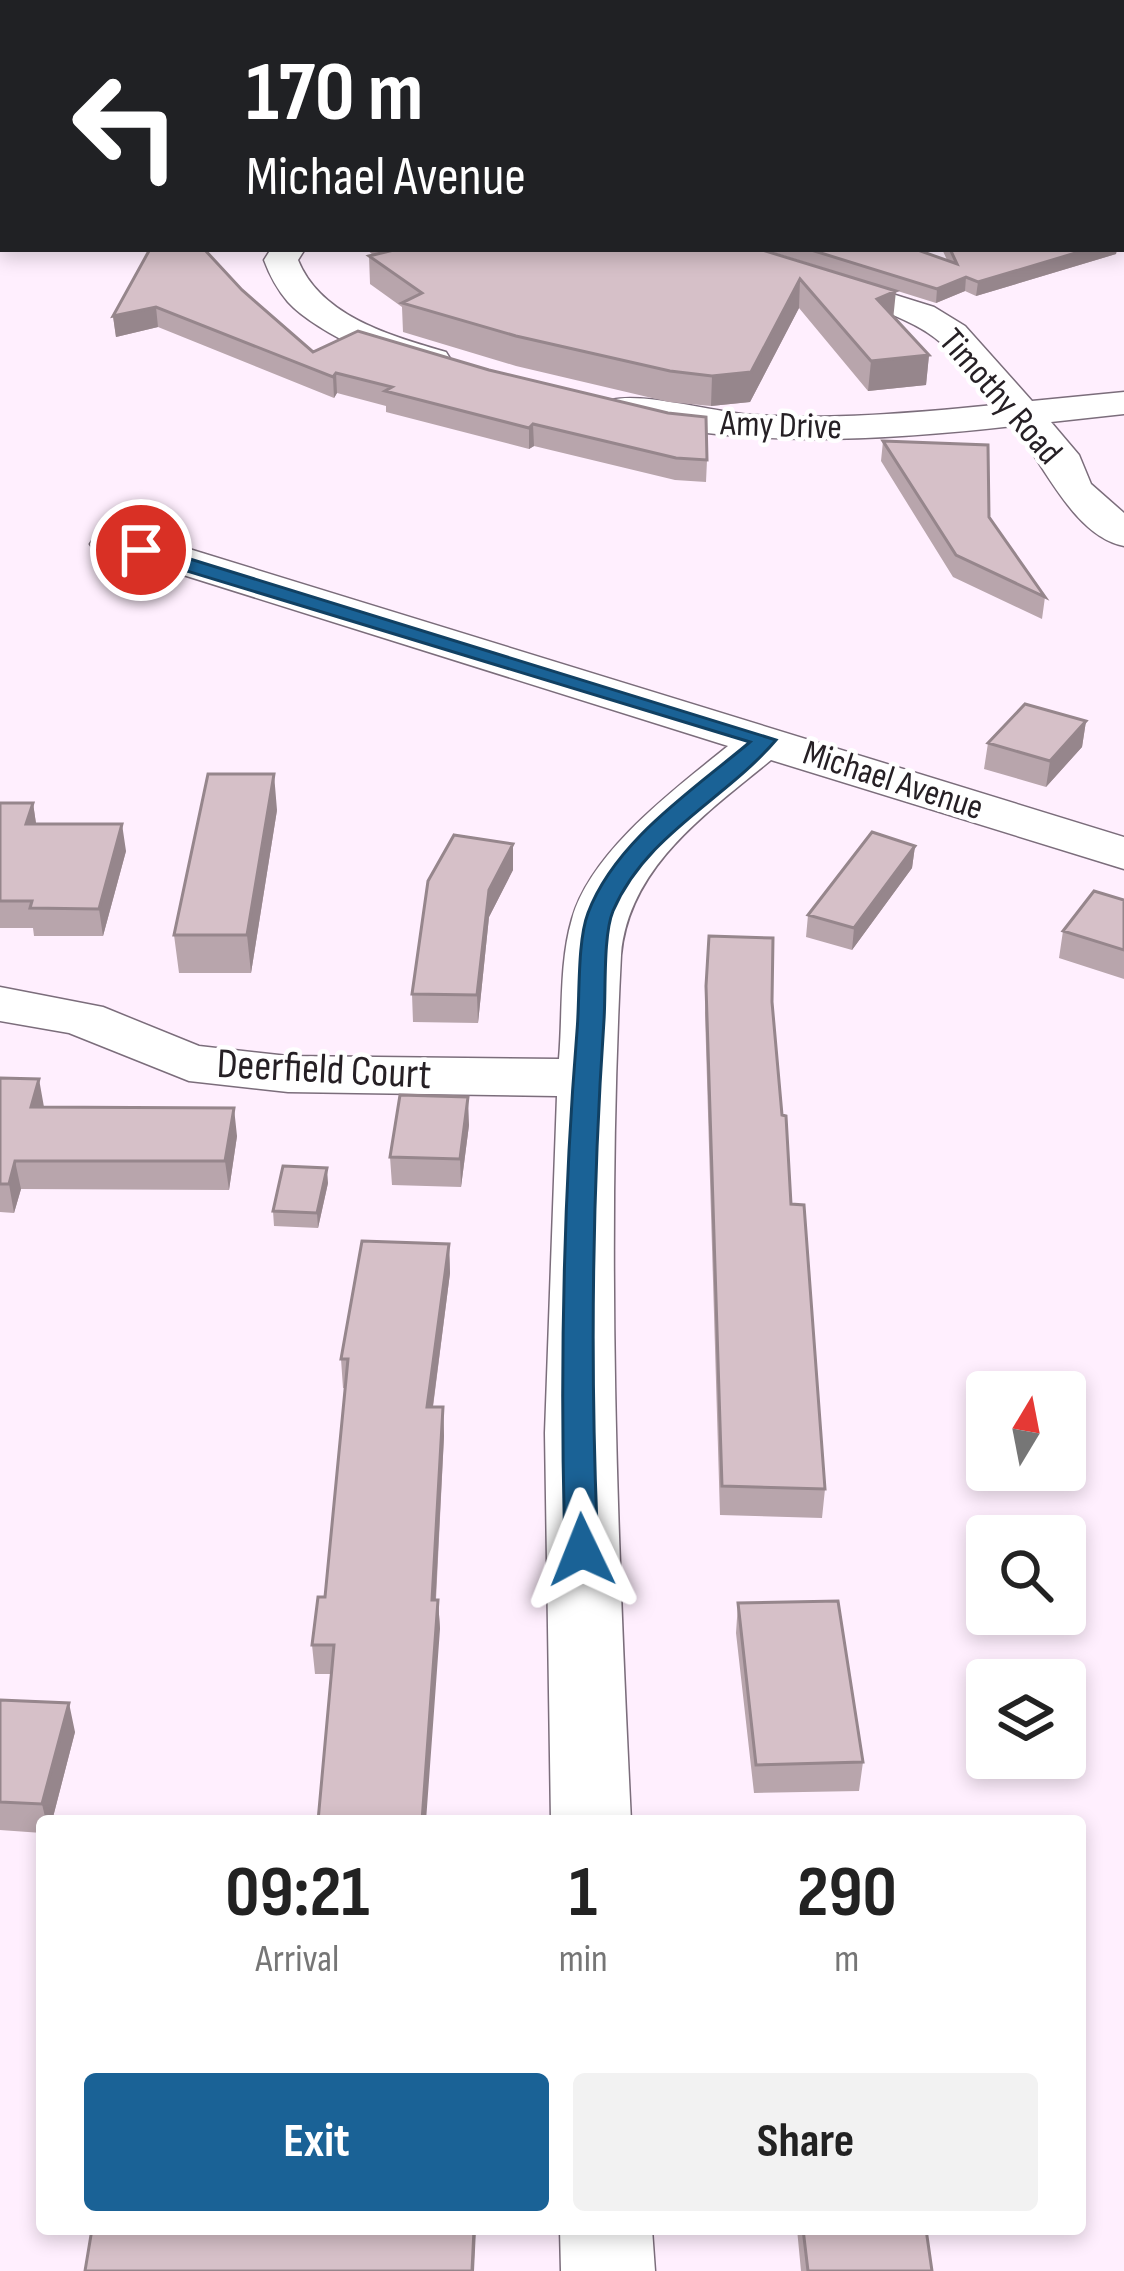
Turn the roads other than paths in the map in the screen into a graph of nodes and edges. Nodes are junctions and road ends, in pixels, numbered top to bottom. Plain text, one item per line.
1 (286, 252) edge
2 (727, 252) edge
3 (463, 368) edge
4 (586, 399) edge
5 (1124, 403) edge
6 (1022, 413) junction
7 (1123, 534) edge
8 (111, 544) dead end
9 (765, 740) junction
10 (1124, 854) edge
11 (0, 1004) edge
12 (587, 1078) junction
13 (592, 1815) edge
14 (606, 2235) edge
15 (608, 2271) edge

1 - 3 street
2 - 6 street, Timothy Road
4 - 6 street, Amy Drive
5 - 6 street, Amy Drive
6 - 7 street, Timothy Road
8 - 9 street, Michael Avenue
9 - 10 street, Michael Avenue
9 - 12 street
11 - 12 street, Deerfield Court
12 - 13 street
14 - 15 street

